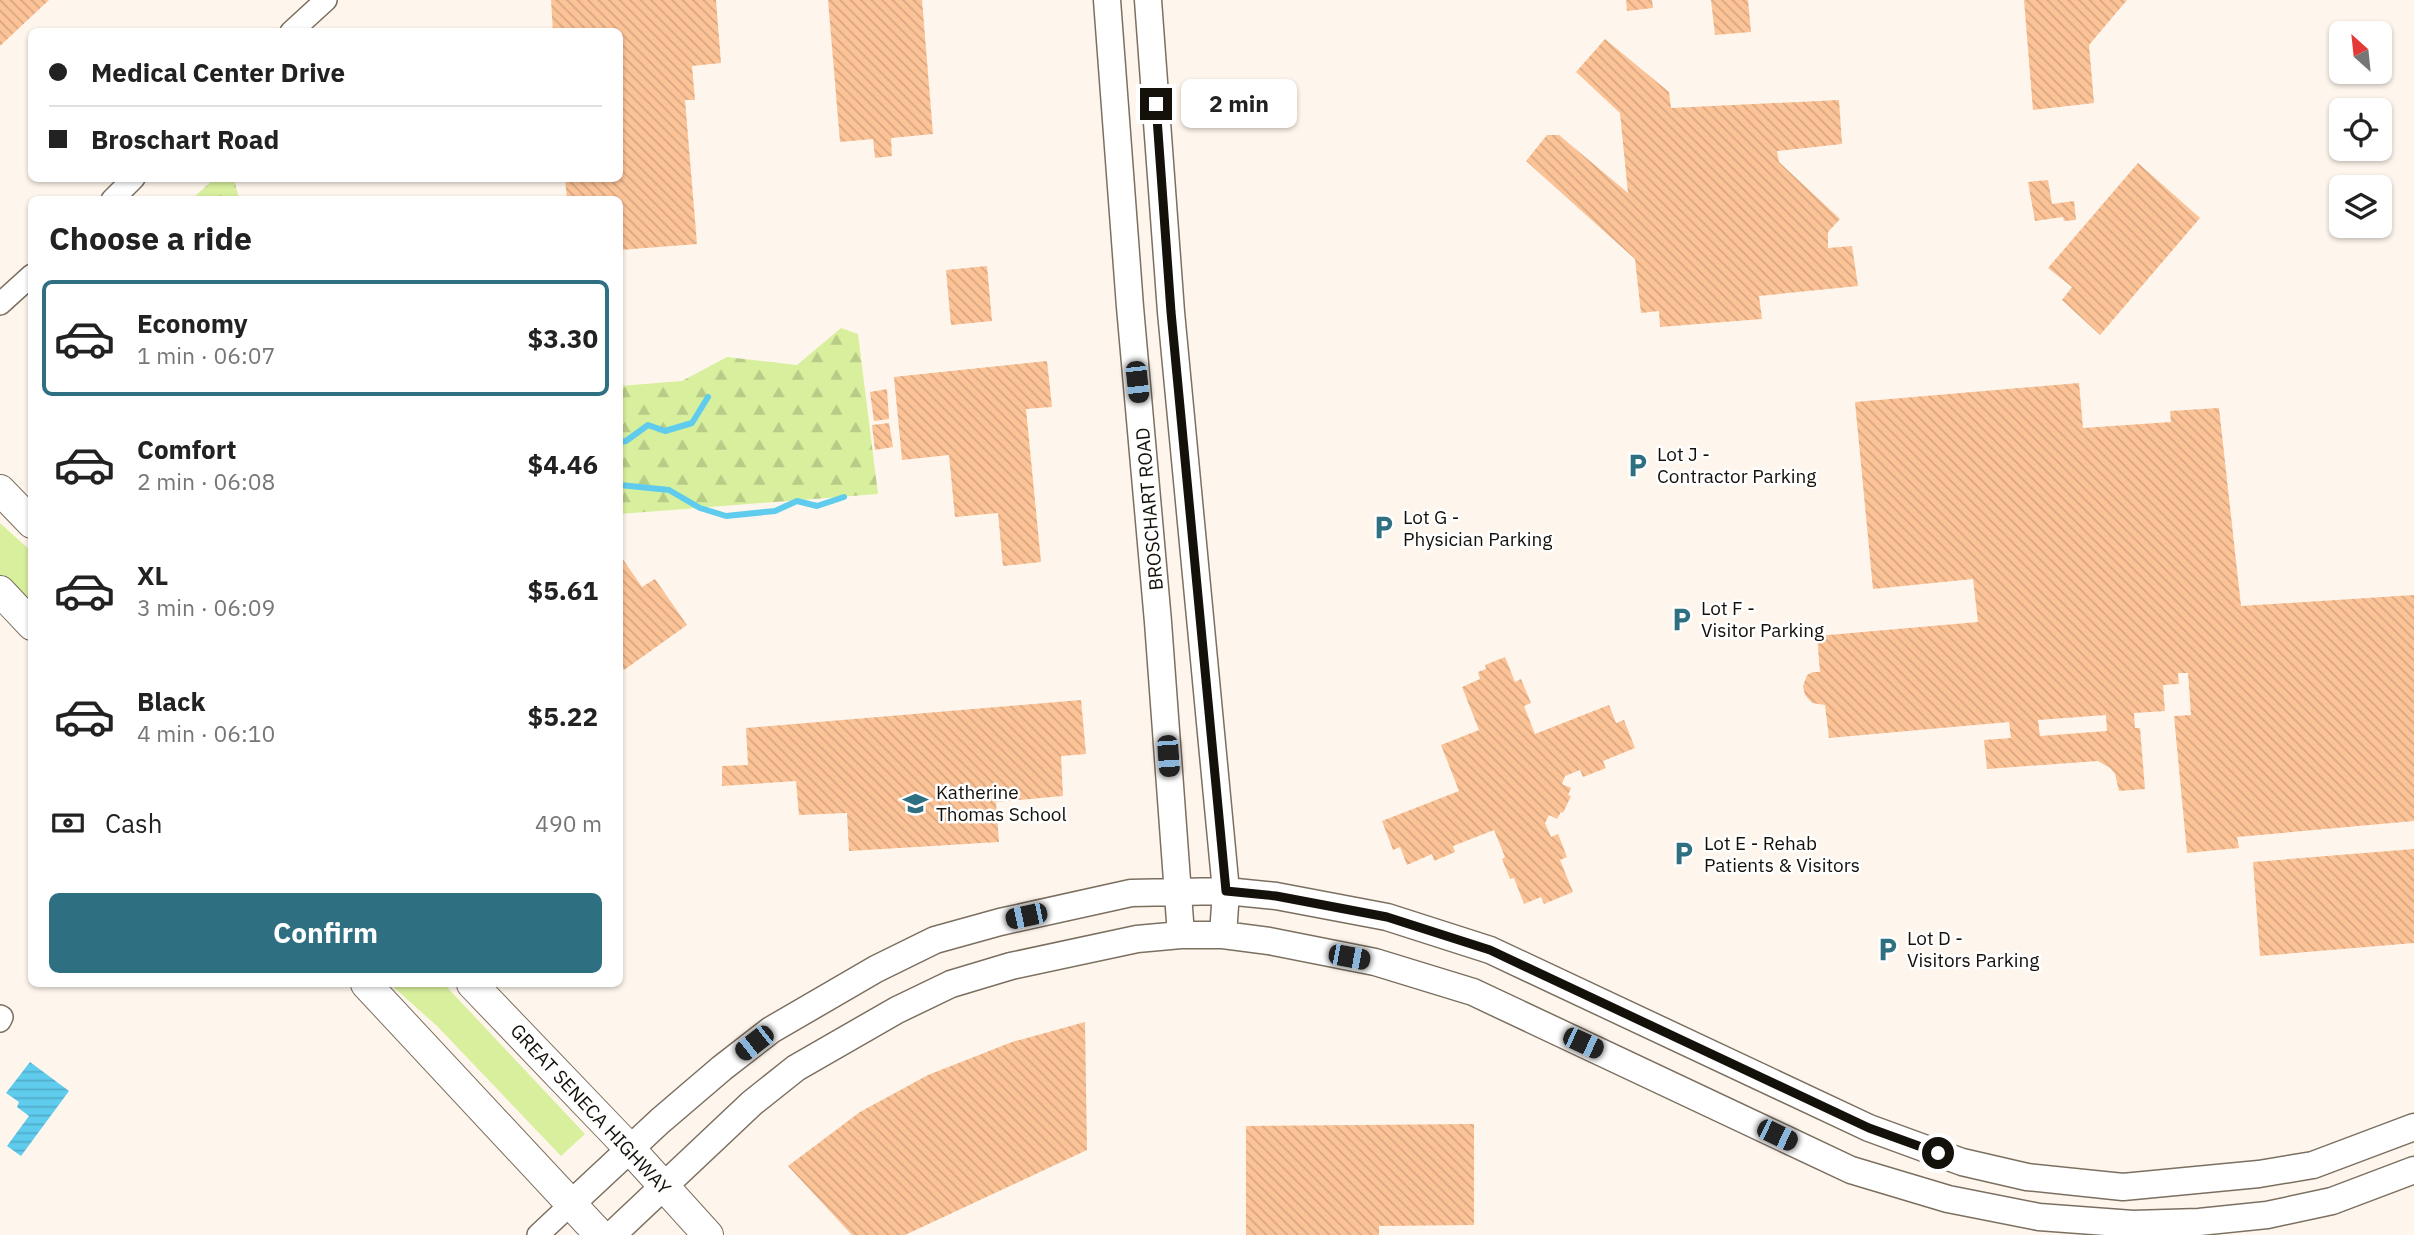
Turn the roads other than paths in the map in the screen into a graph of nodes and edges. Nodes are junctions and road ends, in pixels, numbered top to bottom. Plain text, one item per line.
1 (326, 0) edge
2 (1107, 0) edge
3 (1148, 0) edge
4 (295, 28) edge
5 (130, 182) edge
6 (116, 196) edge
7 (28, 279) edge
8 (0, 304) edge
9 (0, 490) edge
10 (28, 519) edge
11 (0, 591) edge
12 (28, 621) edge
13 (1178, 891) junction
14 (1226, 891) junction
15 (1181, 935) junction
16 (1223, 935) junction
17 (369, 987) edge
18 (475, 987) edge
19 (2414, 1127) edge
20 (631, 1150) junction
21 (2414, 1170) edge
22 (664, 1187) junction
23 (571, 1204) junction
24 (538, 1235) edge
25 (600, 1235) edge
26 (612, 1235) edge
27 (708, 1235) edge

1 - 4 street
2 - 13 street, BROSCHART ROAD
3 - 14 street
5 - 6 street
7 - 8 street
9 - 10 main road
11 - 12 main road
13 - 14 street
13 - 15 street, BROSCHART ROAD
13 - 20 street
14 - 16 street
14 - 19 street
15 - 16 street
15 - 22 street
16 - 21 street
17 - 23 main road
18 - 20 main road, GREAT SENECA HIGHWAY
20 - 22 main road, GREAT SENECA HIGHWAY
20 - 23 street
22 - 26 street
22 - 27 main road, GREAT SENECA HIGHWAY
23 - 24 street
23 - 25 main road

